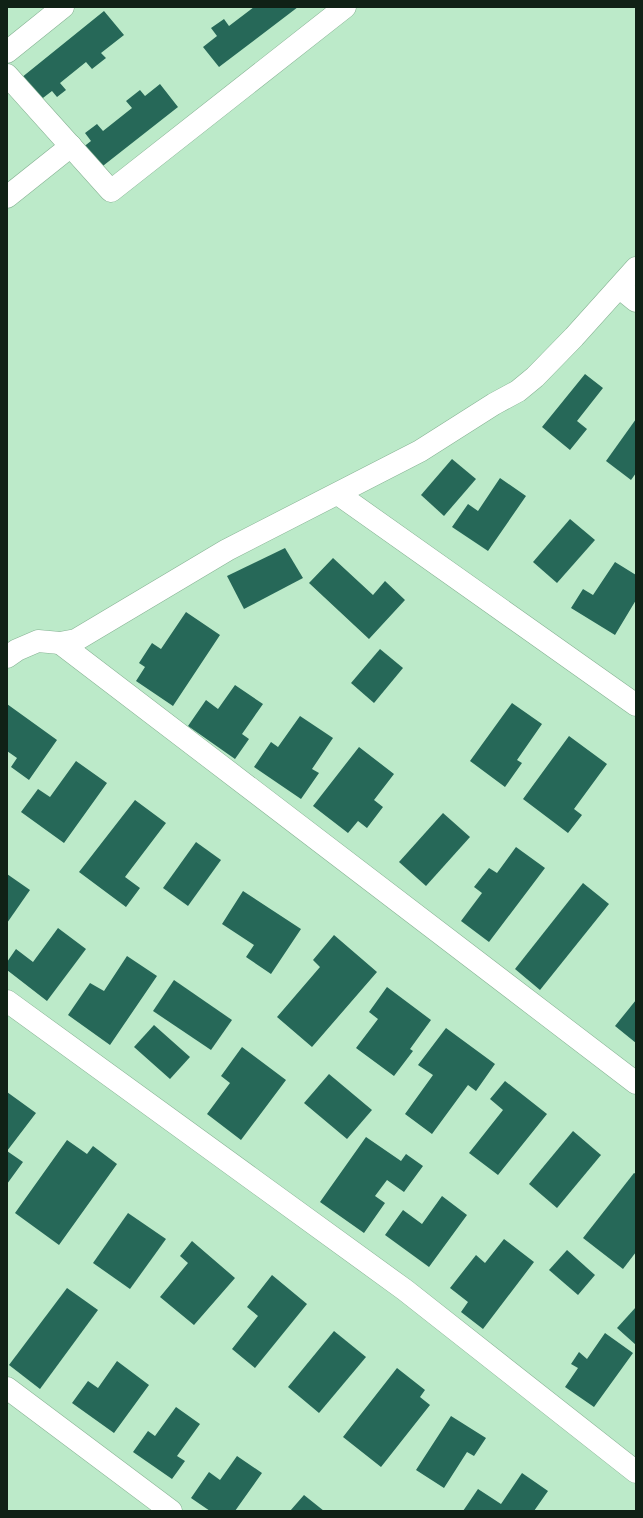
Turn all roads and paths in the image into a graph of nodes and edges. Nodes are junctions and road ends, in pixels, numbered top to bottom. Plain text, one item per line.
1 (63, 7) edge
2 (345, 7) edge
3 (7, 52) edge
4 (7, 75) edge
5 (71, 146) junction
6 (7, 197) edge
7 (636, 268) edge
8 (628, 294) edge
9 (338, 494) junction
10 (60, 643) junction
11 (7, 657) edge
12 (636, 705) edge
13 (7, 1001) edge
14 (636, 1083) edge
15 (7, 1388) edge
16 (636, 1472) edge
17 (170, 1511) edge

1 - 3 street
2 - 5 street
4 - 5 street
5 - 6 street
7 - 8 street
8 - 9 street
9 - 10 street
9 - 12 street
10 - 11 street
10 - 14 street
13 - 16 street
15 - 17 street

